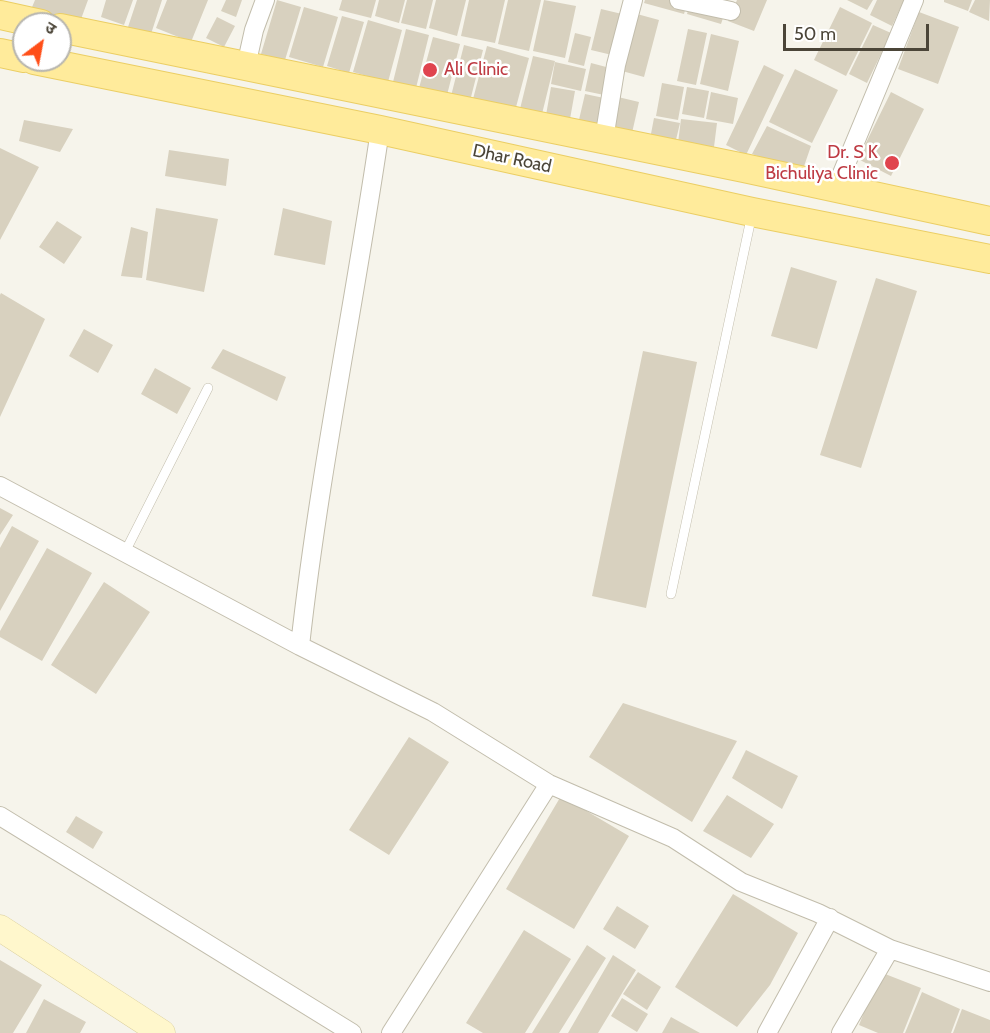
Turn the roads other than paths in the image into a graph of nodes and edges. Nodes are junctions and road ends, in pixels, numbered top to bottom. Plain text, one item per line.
1 (265, 0) edge
2 (633, 0) edge
3 (679, 0) edge
4 (914, 0) edge
5 (731, 10) dead end
6 (72, 30) edge
7 (246, 66) junction
8 (72, 68) edge
9 (380, 130) junction
10 (604, 139) junction
11 (836, 188) junction
12 (752, 212) junction
13 (990, 221) edge
14 (990, 259) edge
15 (208, 388) dead end
16 (0, 486) edge
17 (125, 552) junction
18 (671, 594) dead end
19 (300, 646) junction
20 (549, 784) junction
21 (0, 816) edge
22 (830, 918) junction
23 (0, 928) edge
24 (890, 949) junction
25 (990, 982) edge
26 (162, 1033) edge
27 (352, 1033) edge
28 (391, 1033) edge
29 (767, 1033) edge
30 (841, 1033) edge

1 - 7 street
2 - 10 street
3 - 5 street
4 - 11 street
6 - 7 main road, Dhar Road
7 - 10 main road, Dhar Road
8 - 9 main road, Dhar Road
9 - 12 main road, Dhar Road
9 - 19 street
10 - 11 main road, Dhar Road
11 - 13 main road, Dhar Road
12 - 14 main road, Dhar Road
12 - 18 lane
15 - 17 lane
16 - 17 street
17 - 19 street
19 - 20 street
20 - 22 street
20 - 28 street
21 - 27 street
22 - 24 street
22 - 29 street
23 - 26 street
24 - 25 street
24 - 30 street

